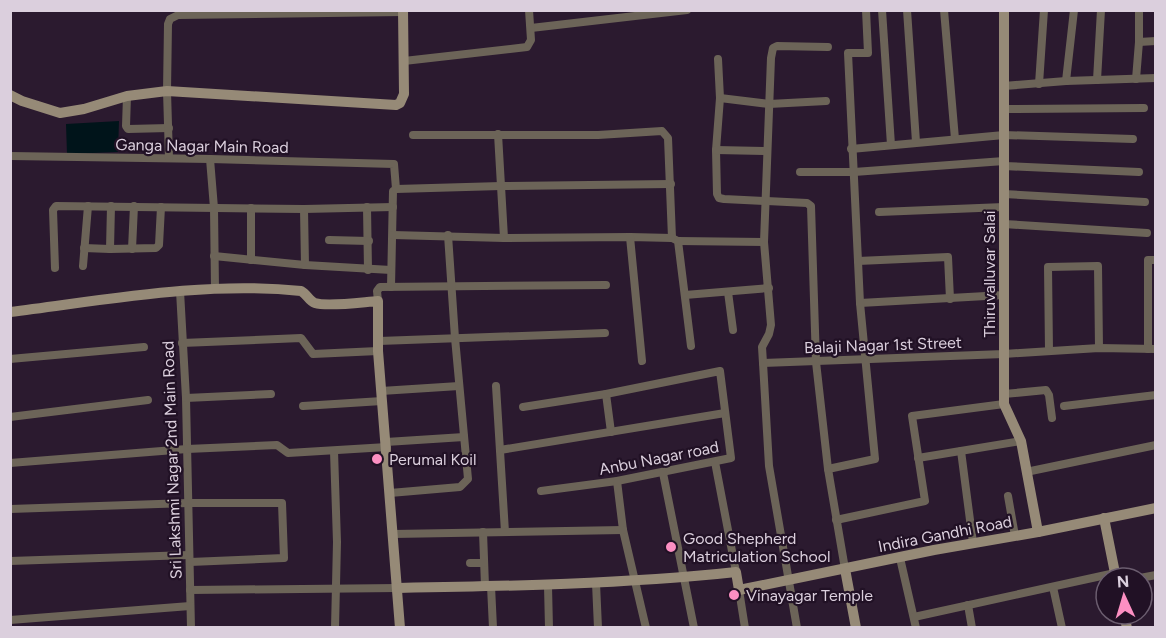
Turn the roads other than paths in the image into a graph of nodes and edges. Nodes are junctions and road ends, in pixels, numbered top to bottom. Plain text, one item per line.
1 (529, 10) edge
2 (687, 10) edge
3 (866, 10) edge
4 (882, 10) edge
5 (907, 10) edge
6 (944, 10) edge
7 (1004, 10) edge
8 (1044, 10) edge
9 (1074, 10) edge
10 (1101, 10) edge
11 (1139, 10) edge
12 (403, 11) edge
13 (531, 28) junction
14 (1155, 41) edge
15 (1139, 42) junction
16 (828, 47) dead end
17 (718, 59) dead end
18 (404, 61) junction
19 (1155, 78) edge
20 (1136, 79) junction
21 (1097, 80) junction
22 (1066, 81) junction
23 (1039, 84) junction
24 (1004, 86) junction
25 (167, 91) junction
26 (10, 94) edge
27 (127, 96) junction
28 (720, 98) junction
29 (826, 101) dead end
30 (769, 105) junction
31 (1144, 108) dead end
32 (1004, 109) junction
33 (169, 128) junction
34 (498, 134) junction
35 (413, 135) dead end
36 (1004, 135) junction
37 (955, 139) junction
38 (1133, 139) dead end
39 (916, 142) junction
40 (891, 145) junction
41 (851, 149) junction
42 (716, 150) junction
43 (766, 151) junction
44 (10, 156) edge
45 (169, 158) junction
46 (210, 159) junction
47 (1004, 163) junction
48 (800, 172) dead end
49 (854, 172) junction
50 (1139, 172) dead end
51 (671, 184) junction
52 (501, 186) junction
53 (396, 189) junction
54 (1004, 194) junction
55 (766, 202) junction
56 (1145, 202) dead end
57 (88, 206) junction
58 (111, 206) junction
59 (134, 206) junction
60 (161, 207) junction
61 (367, 207) junction
62 (393, 207) junction
63 (1004, 207) junction
64 (214, 208) junction
65 (250, 208) junction
66 (304, 208) junction
67 (879, 212) dead end
68 (1004, 224) junction
69 (1147, 233) dead end
70 (393, 235) junction
71 (448, 235) junction
72 (630, 237) junction
73 (504, 238) junction
74 (328, 240) dead end
75 (675, 240) junction
76 (369, 241) junction
77 (764, 242) junction
78 (84, 248) junction
79 (110, 249) junction
80 (132, 249) junction
81 (214, 256) junction
82 (251, 260) junction
83 (1152, 260) edge
84 (858, 261) junction
85 (305, 265) junction
86 (83, 266) dead end
87 (55, 268) dead end
88 (368, 270) junction
89 (391, 270) junction
90 (451, 285) junction
91 (606, 285) dead end
92 (391, 287) junction
93 (769, 288) junction
94 (214, 289) junction
95 (180, 291) junction
96 (728, 292) junction
97 (685, 295) junction
98 (1004, 295) junction
99 (950, 298) junction
100 (378, 301) junction
101 (860, 303) junction
102 (10, 312) edge
103 (733, 330) dead end
104 (605, 333) dead end
105 (455, 338) junction
106 (182, 343) junction
107 (379, 346) junction
108 (691, 346) dead end
109 (144, 347) dead end
110 (1098, 348) junction
111 (1152, 349) edge
112 (1049, 351) junction
113 (1004, 354) junction
114 (10, 359) edge
115 (864, 359) junction
116 (642, 362) dead end
117 (816, 362) junction
118 (763, 363) junction
119 (459, 386) junction
120 (496, 386) dead end
121 (271, 394) dead end
122 (606, 394) junction
123 (1155, 395) edge
124 (382, 396) junction
125 (186, 398) junction
126 (1004, 399) junction
127 (148, 400) dead end
128 (303, 406) dead end
129 (1064, 406) dead end
130 (523, 407) dead end
131 (725, 413) junction
132 (10, 417) edge
133 (1052, 418) dead end
134 (610, 432) junction
135 (464, 437) junction
136 (1021, 441) junction
137 (387, 445) junction
138 (1155, 445) edge
139 (187, 449) junction
140 (500, 450) junction
141 (334, 451) junction
142 (961, 451) junction
143 (918, 458) junction
144 (715, 462) junction
145 (10, 463) edge
146 (828, 469) junction
147 (1026, 471) junction
148 (663, 473) junction
149 (617, 482) junction
150 (541, 491) dead end
151 (390, 493) junction
152 (1008, 496) dead end
153 (188, 503) junction
154 (1155, 508) edge
155 (10, 509) edge
156 (1104, 519) junction
157 (836, 520) junction
158 (623, 530) junction
159 (483, 532) junction
160 (505, 532) junction
161 (1038, 532) junction
162 (393, 534) junction
163 (1015, 536) junction
164 (974, 543) junction
165 (189, 558) junction
166 (900, 558) junction
167 (10, 561) edge
168 (484, 562) junction
169 (470, 563) dead end
170 (1114, 566) edge
171 (845, 569) junction
172 (736, 572) junction
173 (684, 578) junction
174 (789, 580) junction
175 (1094, 580) edge
176 (634, 581) junction
177 (596, 583) junction
178 (488, 586) junction
179 (548, 586) junction
180 (1053, 587) junction
181 (336, 588) junction
182 (398, 588) junction
183 (190, 590) junction
184 (740, 590) junction
185 (968, 605) junction
186 (190, 606) junction
187 (914, 617) junction
188 (10, 620) edge
189 (191, 627) edge
190 (336, 627) edge
191 (400, 627) edge
192 (493, 627) edge
193 (549, 627) edge
194 (598, 627) edge
195 (646, 627) edge
196 (694, 627) edge
197 (745, 627) edge
198 (797, 627) edge
199 (856, 627) edge
200 (916, 627) edge
201 (972, 627) edge
202 (1062, 627) edge

1 - 13 street
2 - 13 street
3 - 41 street
4 - 40 street
5 - 39 street
6 - 37 street
7 - 24 street, Thiruvalluvar Salai
8 - 23 street
9 - 22 street
10 - 21 street
11 - 15 street
12 - 18 street
12 - 25 street
13 - 18 street
14 - 15 street
15 - 20 street
16 - 30 street
17 - 28 street
18 - 25 street
19 - 20 street
20 - 21 street
21 - 22 street
22 - 23 street
23 - 24 street
24 - 32 street, Thiruvalluvar Salai
25 - 27 street
25 - 33 street
26 - 27 street
27 - 33 street
28 - 30 street
28 - 42 street
29 - 30 street
30 - 43 street
31 - 32 street
32 - 36 street, Thiruvalluvar Salai
33 - 45 street
34 - 35 street
34 - 51 street
34 - 52 street
36 - 37 street
36 - 38 street
36 - 47 street, Thiruvalluvar Salai
37 - 39 street
39 - 40 street
40 - 41 street
41 - 49 street
42 - 43 street
42 - 55 street
43 - 55 street
44 - 45 street, Ganga Nagar Main Road
45 - 46 street, Ganga Nagar Main Road
46 - 53 street, Ganga Nagar Main Road
46 - 64 street
47 - 49 street
47 - 50 street
47 - 54 street, Thiruvalluvar Salai
48 - 49 street
49 - 84 street
51 - 52 street
51 - 75 street
52 - 53 street
52 - 73 street
53 - 62 street
54 - 56 street
54 - 63 street, Thiruvalluvar Salai
55 - 77 street
55 - 117 street
57 - 58 street
57 - 78 street
57 - 87 street
58 - 59 street
58 - 79 street
59 - 60 street
59 - 80 street
60 - 64 street
60 - 80 street
61 - 62 street
61 - 66 street
61 - 76 street
62 - 70 street
63 - 67 street
63 - 68 street, Thiruvalluvar Salai
64 - 65 street
64 - 81 street
65 - 66 street
65 - 82 street
66 - 85 street
68 - 69 street
68 - 98 street, Thiruvalluvar Salai
70 - 71 street
70 - 89 street
71 - 73 street
71 - 90 street
72 - 73 street
72 - 75 street
72 - 116 street
74 - 76 street
75 - 77 street
75 - 97 street
76 - 88 street
77 - 93 street
78 - 79 street
78 - 86 street
79 - 80 street
81 - 82 street
81 - 94 street
82 - 85 street
83 - 111 street
84 - 99 street
84 - 101 street
85 - 88 street
88 - 89 street
89 - 92 street
90 - 91 street
90 - 92 street
90 - 105 street
92 - 100 street
93 - 96 street
93 - 118 street
94 - 95 street
94 - 100 street
95 - 102 street
95 - 106 street, Sri Lakshmi Nagar 2nd Main Road
96 - 97 street
96 - 103 street
97 - 108 street
98 - 99 street
98 - 113 street, Thiruvalluvar Salai
99 - 101 street
100 - 107 street
101 - 115 street
104 - 105 street
105 - 107 street
105 - 119 street
106 - 107 street
106 - 125 street, Sri Lakshmi Nagar 2nd Main Road
107 - 124 street
109 - 114 street
110 - 111 street, Balaji Nagar 1st Street
110 - 112 street, Balaji Nagar 1st Street
110 - 112 street
112 - 113 street, Balaji Nagar 1st Street
113 - 115 street, Balaji Nagar 1st Street
113 - 126 street, Thiruvalluvar Salai
115 - 117 street, Balaji Nagar 1st Street
115 - 146 street
117 - 118 street, Balaji Nagar 1st Street
117 - 146 street
118 - 174 street
119 - 124 street
119 - 135 street
120 - 140 street
121 - 125 street
122 - 130 street
122 - 131 street, Anbu Nagar road
122 - 134 street
123 - 129 street
124 - 128 street
124 - 137 street
125 - 139 street, Sri Lakshmi Nagar 2nd Main Road
126 - 133 street
126 - 136 street, Thiruvalluvar Salai
126 - 143 street
127 - 132 street
131 - 134 street
131 - 144 street, Anbu Nagar road
134 - 140 street
135 - 137 street
135 - 151 street
136 - 142 street
136 - 147 street, Thiruvalluvar Salai
137 - 141 street
137 - 151 street
138 - 147 street
139 - 141 street
139 - 145 street
139 - 153 street, Sri Lakshmi Nagar 2nd Main Road
140 - 160 street
141 - 181 street
142 - 143 street
142 - 164 street
143 - 157 street
144 - 148 street, Anbu Nagar road
144 - 172 street
146 - 157 street
147 - 161 street, Thiruvalluvar Salai
148 - 149 street, Anbu Nagar road
148 - 173 street
149 - 150 street, Anbu Nagar road
149 - 158 street
151 - 162 street
152 - 163 street
153 - 155 street
153 - 165 street, Sri Lakshmi Nagar 2nd Main Road
153 - 165 street
154 - 156 street, Indira Gandhi Road
156 - 161 street, Indira Gandhi Road
156 - 170 street
157 - 171 street
158 - 160 street
158 - 176 street
159 - 160 street
159 - 162 street
159 - 168 street
161 - 163 street, Indira Gandhi Road
162 - 182 street
163 - 164 street, Indira Gandhi Road
164 - 166 street, Indira Gandhi Road
165 - 167 street
165 - 183 street, Sri Lakshmi Nagar 2nd Main Road
166 - 171 street, Indira Gandhi Road
166 - 187 street
168 - 169 street
168 - 178 street
171 - 174 street, Indira Gandhi Road
171 - 199 street
172 - 173 street
172 - 184 street
173 - 176 street
173 - 196 street
174 - 184 street, Indira Gandhi Road
174 - 198 street
175 - 180 street
176 - 177 street
176 - 195 street
177 - 179 street
177 - 194 street
178 - 179 street
178 - 182 street
178 - 192 street
179 - 193 street
180 - 185 street
180 - 202 street
181 - 182 street
181 - 183 street
181 - 190 street
182 - 191 street
183 - 186 street, Sri Lakshmi Nagar 2nd Main Road
184 - 197 street
185 - 187 street
185 - 201 street
186 - 188 street
186 - 189 street, Sri Lakshmi Nagar 2nd Main Road
187 - 200 street

